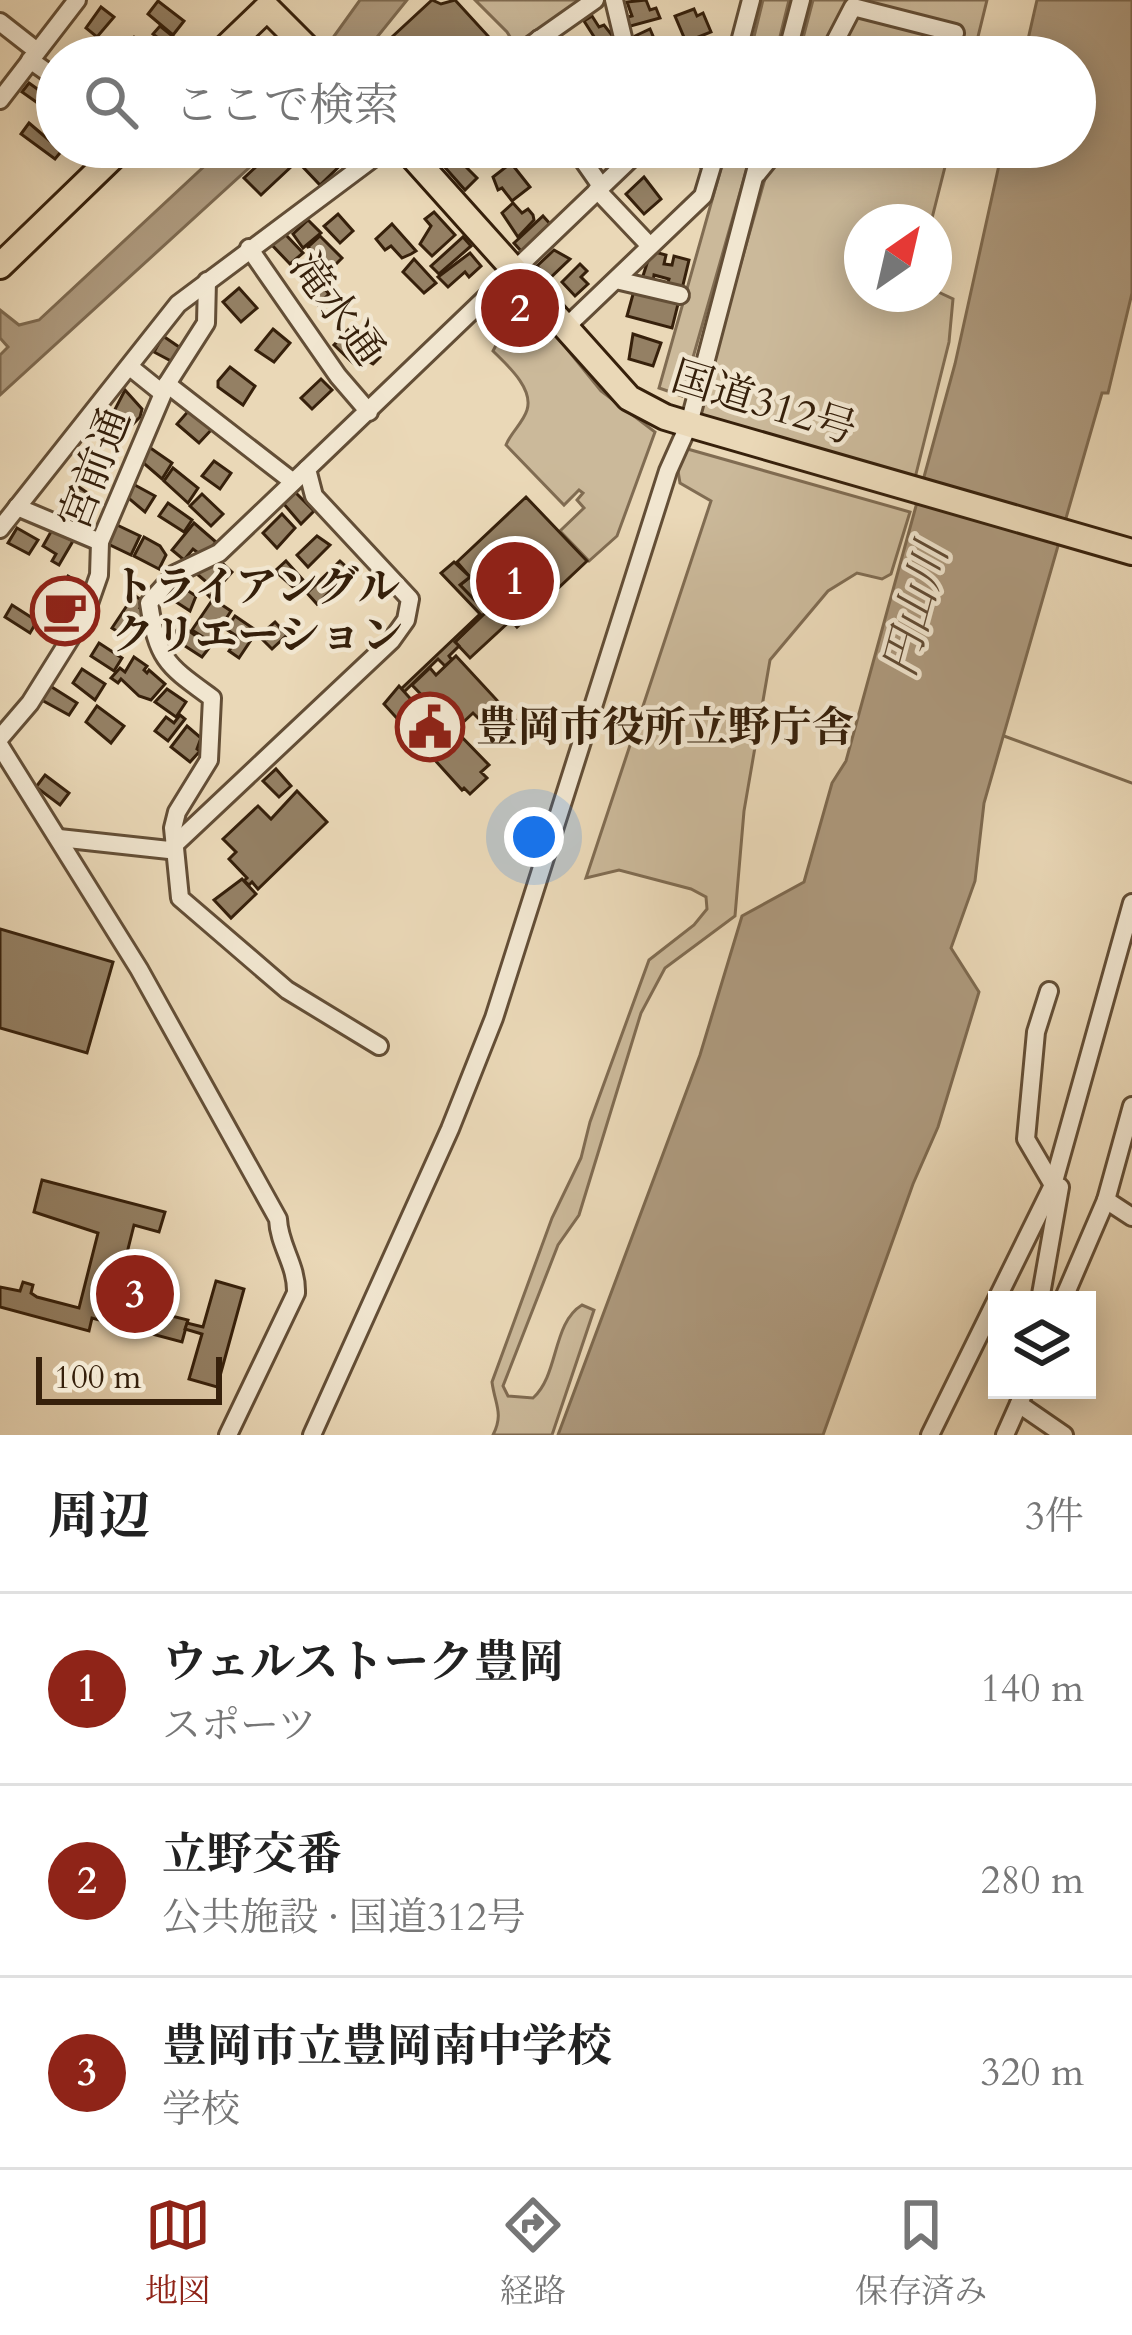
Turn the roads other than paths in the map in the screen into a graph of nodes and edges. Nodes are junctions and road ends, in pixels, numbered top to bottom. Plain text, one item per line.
1 (77, 0) edge
2 (596, 0) edge
3 (614, 0) edge
4 (752, 0) edge
5 (801, 0) edge
6 (263, 4) edge
7 (0, 22) edge
8 (955, 33) dead end
9 (49, 36) edge
10 (235, 36) edge
11 (295, 36) edge
12 (543, 36) edge
13 (623, 36) edge
14 (742, 36) edge
15 (792, 36) edge
16 (838, 36) edge
17 (36, 53) edge
18 (34, 56) junction
19 (0, 100) edge
20 (101, 168) edge
21 (359, 168) edge
22 (423, 168) edge
23 (587, 168) edge
24 (621, 168) edge
25 (711, 168) edge
26 (756, 168) edge
27 (761, 168) edge
28 (754, 176) junction
29 (599, 188) junction
30 (650, 246) junction
31 (249, 248) junction
32 (0, 266) edge
33 (518, 270) junction
34 (616, 280) junction
35 (207, 281) junction
36 (680, 295) dead end
37 (566, 327) junction
38 (130, 367) junction
39 (167, 384) junction
40 (369, 412) junction
41 (693, 426) junction
42 (299, 475) junction
43 (17, 507) junction
44 (0, 529) edge
45 (100, 542) junction
46 (1132, 551) edge
47 (0, 742) edge
48 (59, 838) junction
49 (174, 845) junction
50 (1132, 903) edge
51 (1049, 991) dead end
52 (379, 1046) dead end
53 (1132, 1106) edge
54 (1053, 1185) junction
55 (1106, 1200) junction
56 (1132, 1217) edge
57 (1042, 1291) edge
58 (1068, 1291) edge
59 (1020, 1399) edge
60 (1026, 1399) edge
61 (228, 1435) edge
62 (312, 1435) edge
63 (930, 1435) edge
64 (1005, 1435) edge
65 (1064, 1435) edge

1 - 9 street
2 - 12 street
3 - 13 street
4 - 14 street
5 - 15 street
6 - 10 highway
6 - 11 highway
7 - 18 street
8 - 16 street
17 - 18 street
18 - 19 street
20 - 32 highway
21 - 31 street
22 - 33 highway, 国道312号
23 - 29 street
24 - 29 street
25 - 30 street
26 - 28 street
27 - 28 street
28 - 41 street
29 - 30 street
29 - 33 street
30 - 34 street
31 - 35 street
31 - 40 street, 滝水通
33 - 37 highway, 国道312号
33 - 40 street
34 - 36 street
34 - 37 street
35 - 38 street
35 - 39 street, 宮前通
37 - 41 highway, 国道312号
38 - 39 street
38 - 43 street
39 - 42 street
39 - 45 street, 宮前通
40 - 42 street
41 - 46 highway, 国道312号
41 - 62 street
42 - 49 street
42 - 49 street
43 - 44 street
43 - 45 street
45 - 47 street, 宮前通
47 - 48 street
48 - 49 street
48 - 61 street
49 - 52 street
50 - 54 street
51 - 54 street
53 - 55 street
54 - 57 street
54 - 63 street
55 - 56 street
55 - 58 street
59 - 64 street
60 - 65 street

